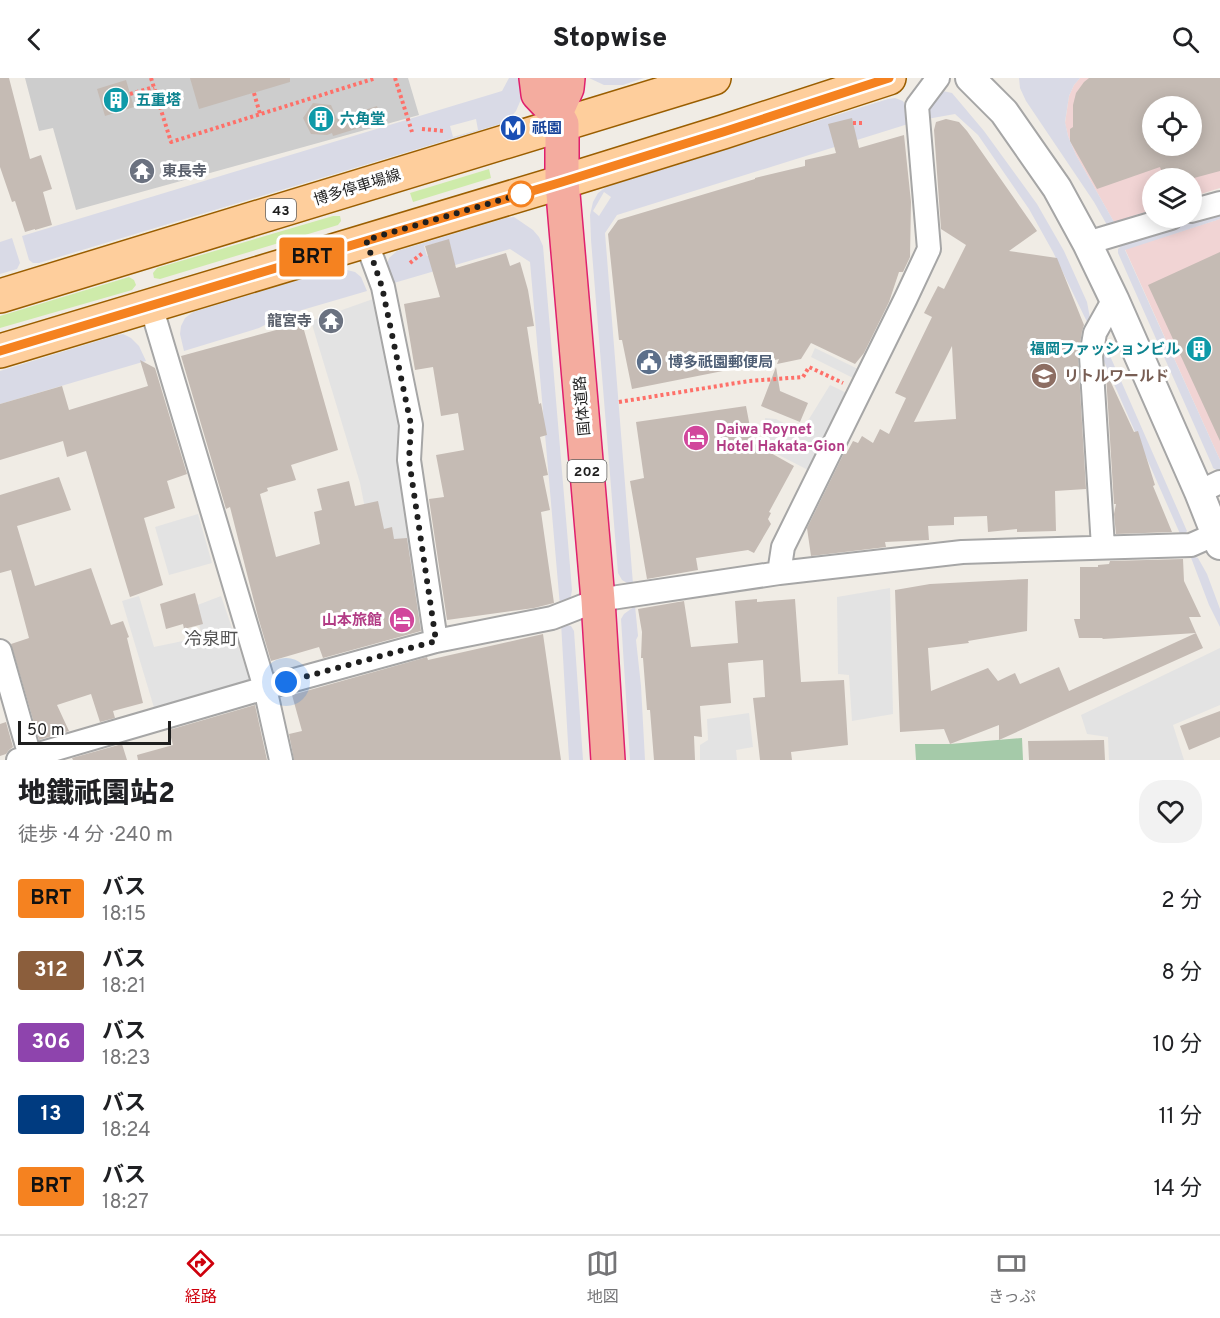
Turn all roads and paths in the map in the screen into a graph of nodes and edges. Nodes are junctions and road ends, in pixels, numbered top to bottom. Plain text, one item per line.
1 (151, 78) edge
2 (376, 78) edge
3 (395, 78) edge
4 (536, 78) edge
5 (568, 78) edge
6 (714, 78) edge
7 (889, 78) edge
8 (938, 78) edge
9 (970, 78) edge
10 (153, 87) junction
11 (254, 93) dead end
12 (130, 94) dead end
13 (260, 114) junction
14 (559, 118) junction
15 (853, 123) dead end
16 (863, 123) dead end
17 (422, 129) dead end
18 (412, 132) dead end
19 (451, 132) dead end
20 (562, 182) junction
21 (1220, 203) edge
22 (1202, 209) edge
23 (1142, 227) edge
24 (366, 240) junction
25 (1087, 243) junction
26 (425, 251) dead end
27 (410, 263) dead end
28 (0, 296) edge
29 (1114, 299) junction
30 (151, 306) junction
31 (0, 351) edge
32 (860, 392) junction
33 (619, 402) dead end
34 (1209, 487) edge
35 (1218, 539) edge
36 (1103, 547) junction
37 (779, 573) junction
38 (598, 600) junction
39 (436, 641) junction
40 (0, 651) edge
41 (265, 688) junction
42 (26, 759) edge
43 (281, 760) edge
44 (608, 760) edge

1 - 10 path
2 - 13 path
3 - 18 path
4 - 14 highway
5 - 14 highway, 202
6 - 14 main road, 博多停車場線 / 43
7 - 20 main road
8 - 32 street
9 - 25 street
10 - 12 path
10 - 13 path
11 - 13 path
14 - 20 highway, 国体道路 / 202
14 - 28 main road, 博多停車場線 / 43
15 - 16 path
17 - 19 path
20 - 24 main road
20 - 38 highway, 国体道路 / 202
21 - 22 street
23 - 25 street
24 - 30 main road
24 - 39 street
25 - 29 street
26 - 27 path
29 - 34 street
29 - 36 street
30 - 31 main road
30 - 41 street
32 - 33 path
32 - 37 street
34 - 35 street
35 - 36 street
36 - 37 street
37 - 38 street
38 - 39 street
38 - 44 highway, 国体道路 / 202
39 - 41 street
40 - 42 street
41 - 42 street
41 - 43 street

